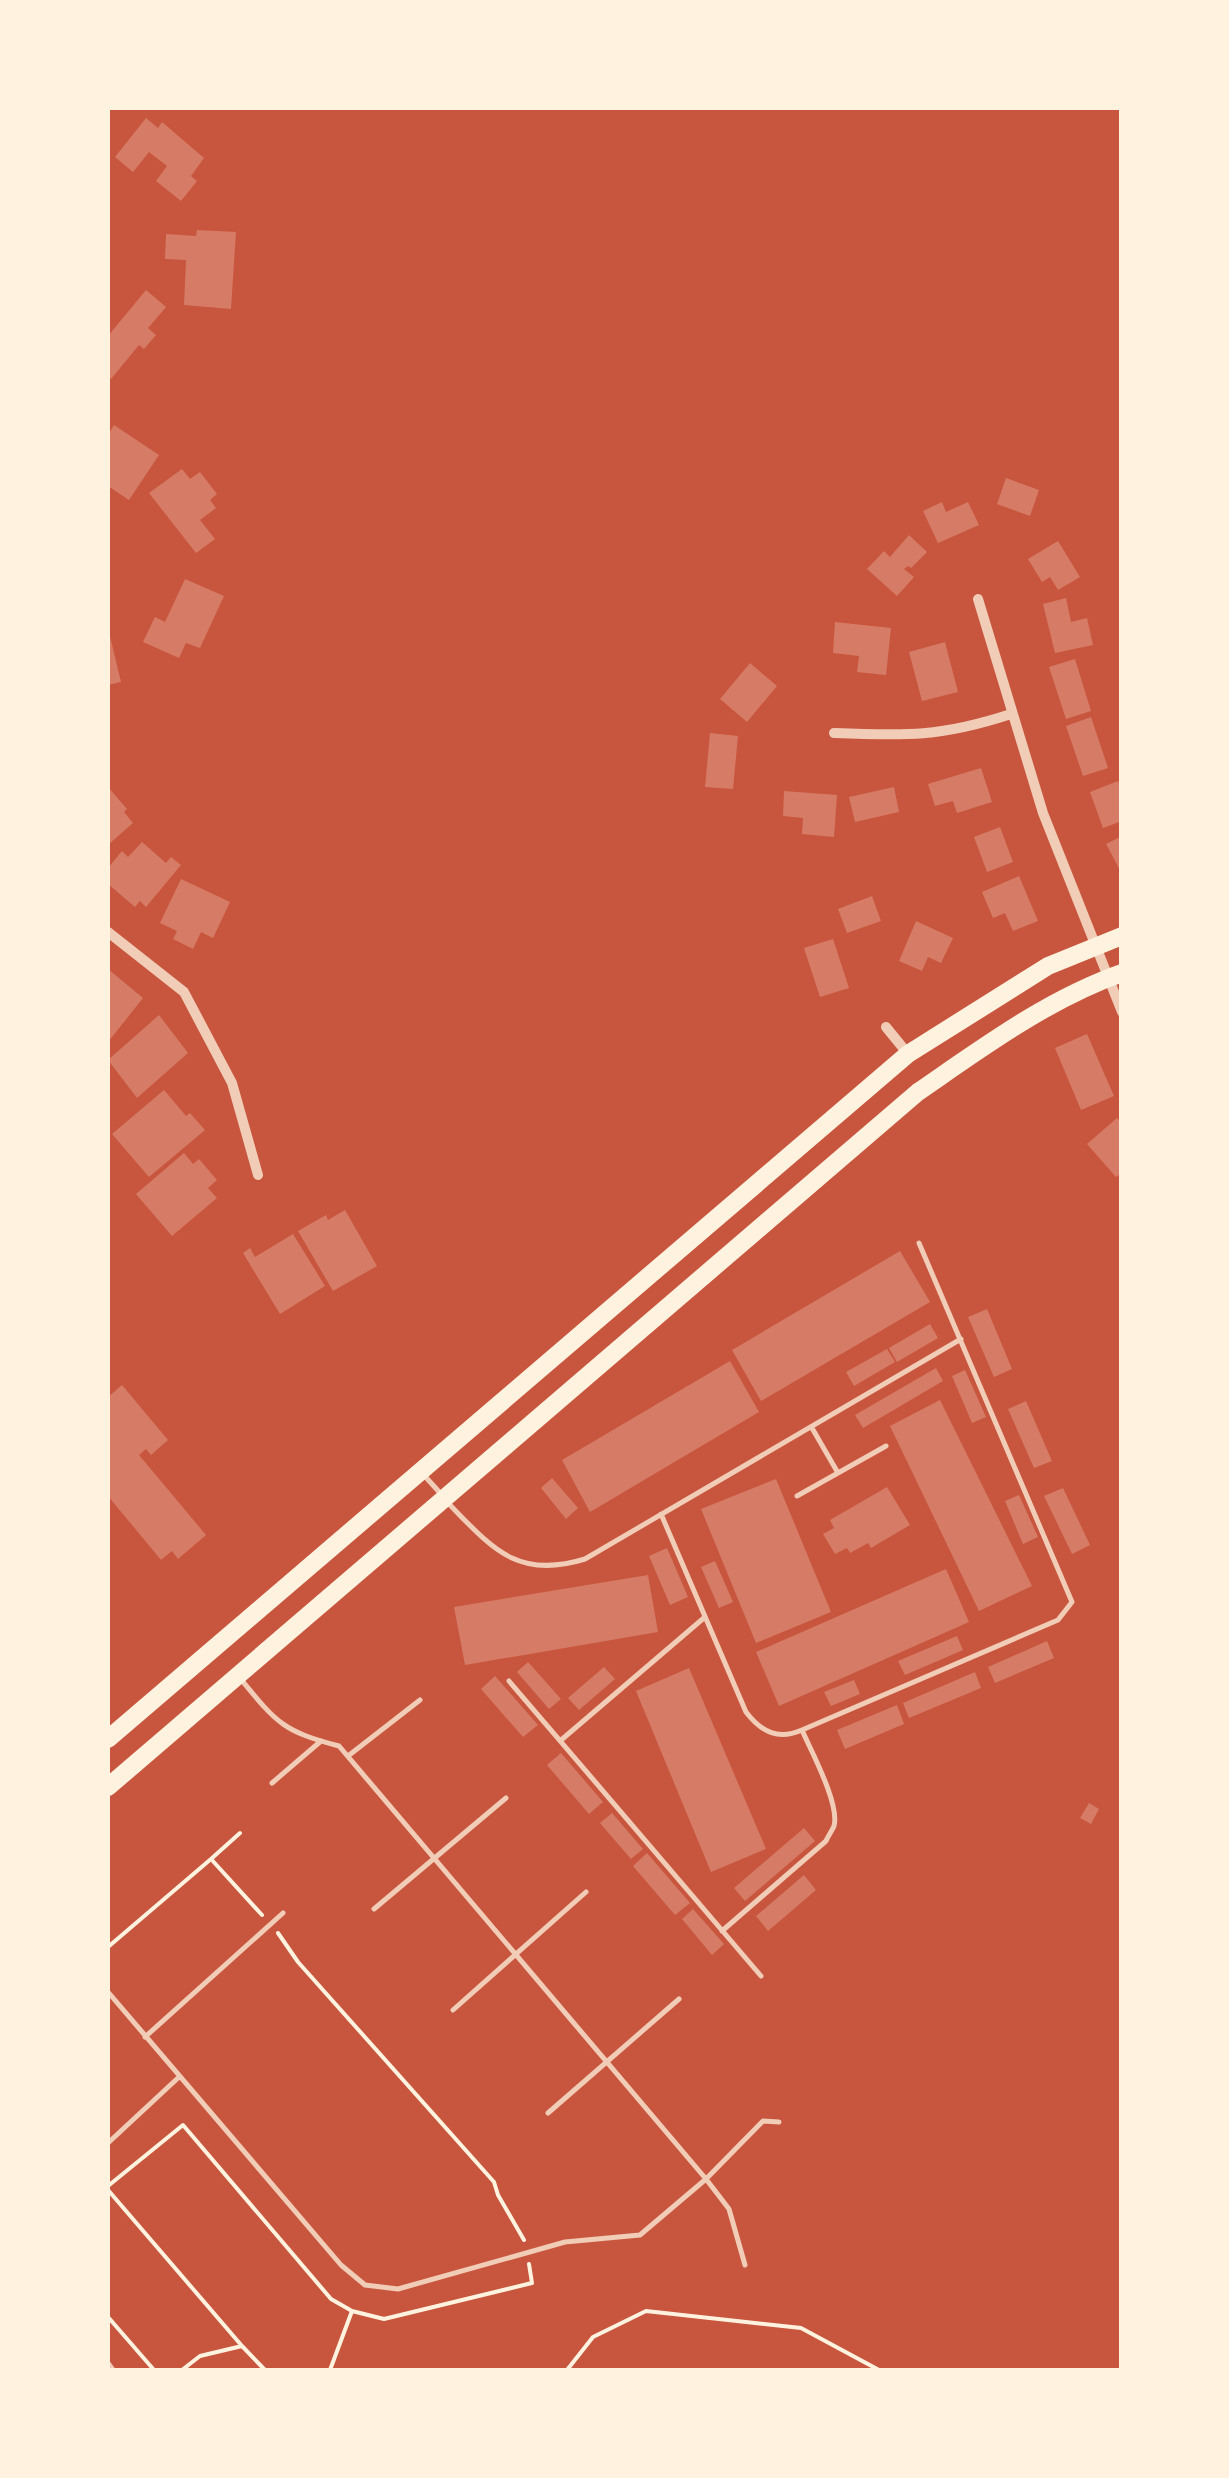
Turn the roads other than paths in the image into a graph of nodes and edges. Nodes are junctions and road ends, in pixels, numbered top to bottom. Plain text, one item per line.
1 (978, 599) dead end
2 (1011, 714) junction
3 (834, 733) dead end
4 (108, 932) edge
5 (1122, 936) edge
6 (1093, 945) junction
7 (1115, 975) edge
8 (1122, 1012) edge
9 (886, 1027) dead end
10 (908, 1054) junction
11 (258, 1175) dead end
12 (919, 1243) dead end
13 (961, 1339) junction
14 (811, 1426) junction
15 (886, 1446) dead end
16 (421, 1472) junction
17 (838, 1473) junction
18 (798, 1496) dead end
19 (445, 1499) junction
20 (661, 1514) junction
21 (705, 1617) junction
22 (238, 1676) junction
23 (509, 1681) dead end
24 (420, 1700) dead end
25 (802, 1730) junction
26 (108, 1739) edge
27 (560, 1740) junction
28 (321, 1741) junction
29 (348, 1756) junction
30 (272, 1782) dead end
31 (108, 1787) edge
32 (506, 1798) dead end
33 (434, 1858) junction
34 (586, 1892) dead end
35 (374, 1909) dead end
36 (283, 1913) dead end
37 (722, 1931) junction
38 (515, 1956) junction
39 (761, 1976) dead end
40 (108, 1992) edge
41 (679, 1998) dead end
42 (453, 2010) dead end
43 (145, 2037) junction
44 (606, 2063) junction
45 (179, 2077) junction
46 (548, 2113) dead end
47 (778, 2122) dead end
48 (108, 2143) edge
49 (706, 2178) junction
50 (745, 2265) dead end
51 (108, 2363) edge
52 (113, 2370) edge

1 - 2 street
2 - 3 street
2 - 6 street
4 - 11 street
5 - 6 main road
6 - 7 street
6 - 10 main road
7 - 8 street
7 - 19 main road
9 - 10 street
10 - 16 main road
12 - 13 lane
13 - 14 lane
13 - 25 lane
14 - 17 lane
14 - 20 lane
15 - 17 lane
16 - 19 lane
16 - 26 main road
17 - 18 lane
19 - 20 lane
19 - 22 main road
20 - 21 lane
21 - 25 lane
21 - 27 lane
22 - 28 lane
22 - 31 main road
23 - 27 lane
24 - 29 lane
25 - 37 lane
27 - 37 lane
28 - 29 lane
28 - 30 lane
29 - 33 lane
32 - 33 lane
33 - 35 lane
33 - 38 lane
34 - 38 lane
36 - 43 lane
37 - 39 lane
38 - 42 lane
38 - 44 lane
40 - 43 lane
41 - 44 lane
43 - 45 lane
44 - 46 lane
44 - 49 lane
45 - 48 lane
45 - 49 lane
47 - 49 lane
49 - 50 lane
51 - 52 lane

